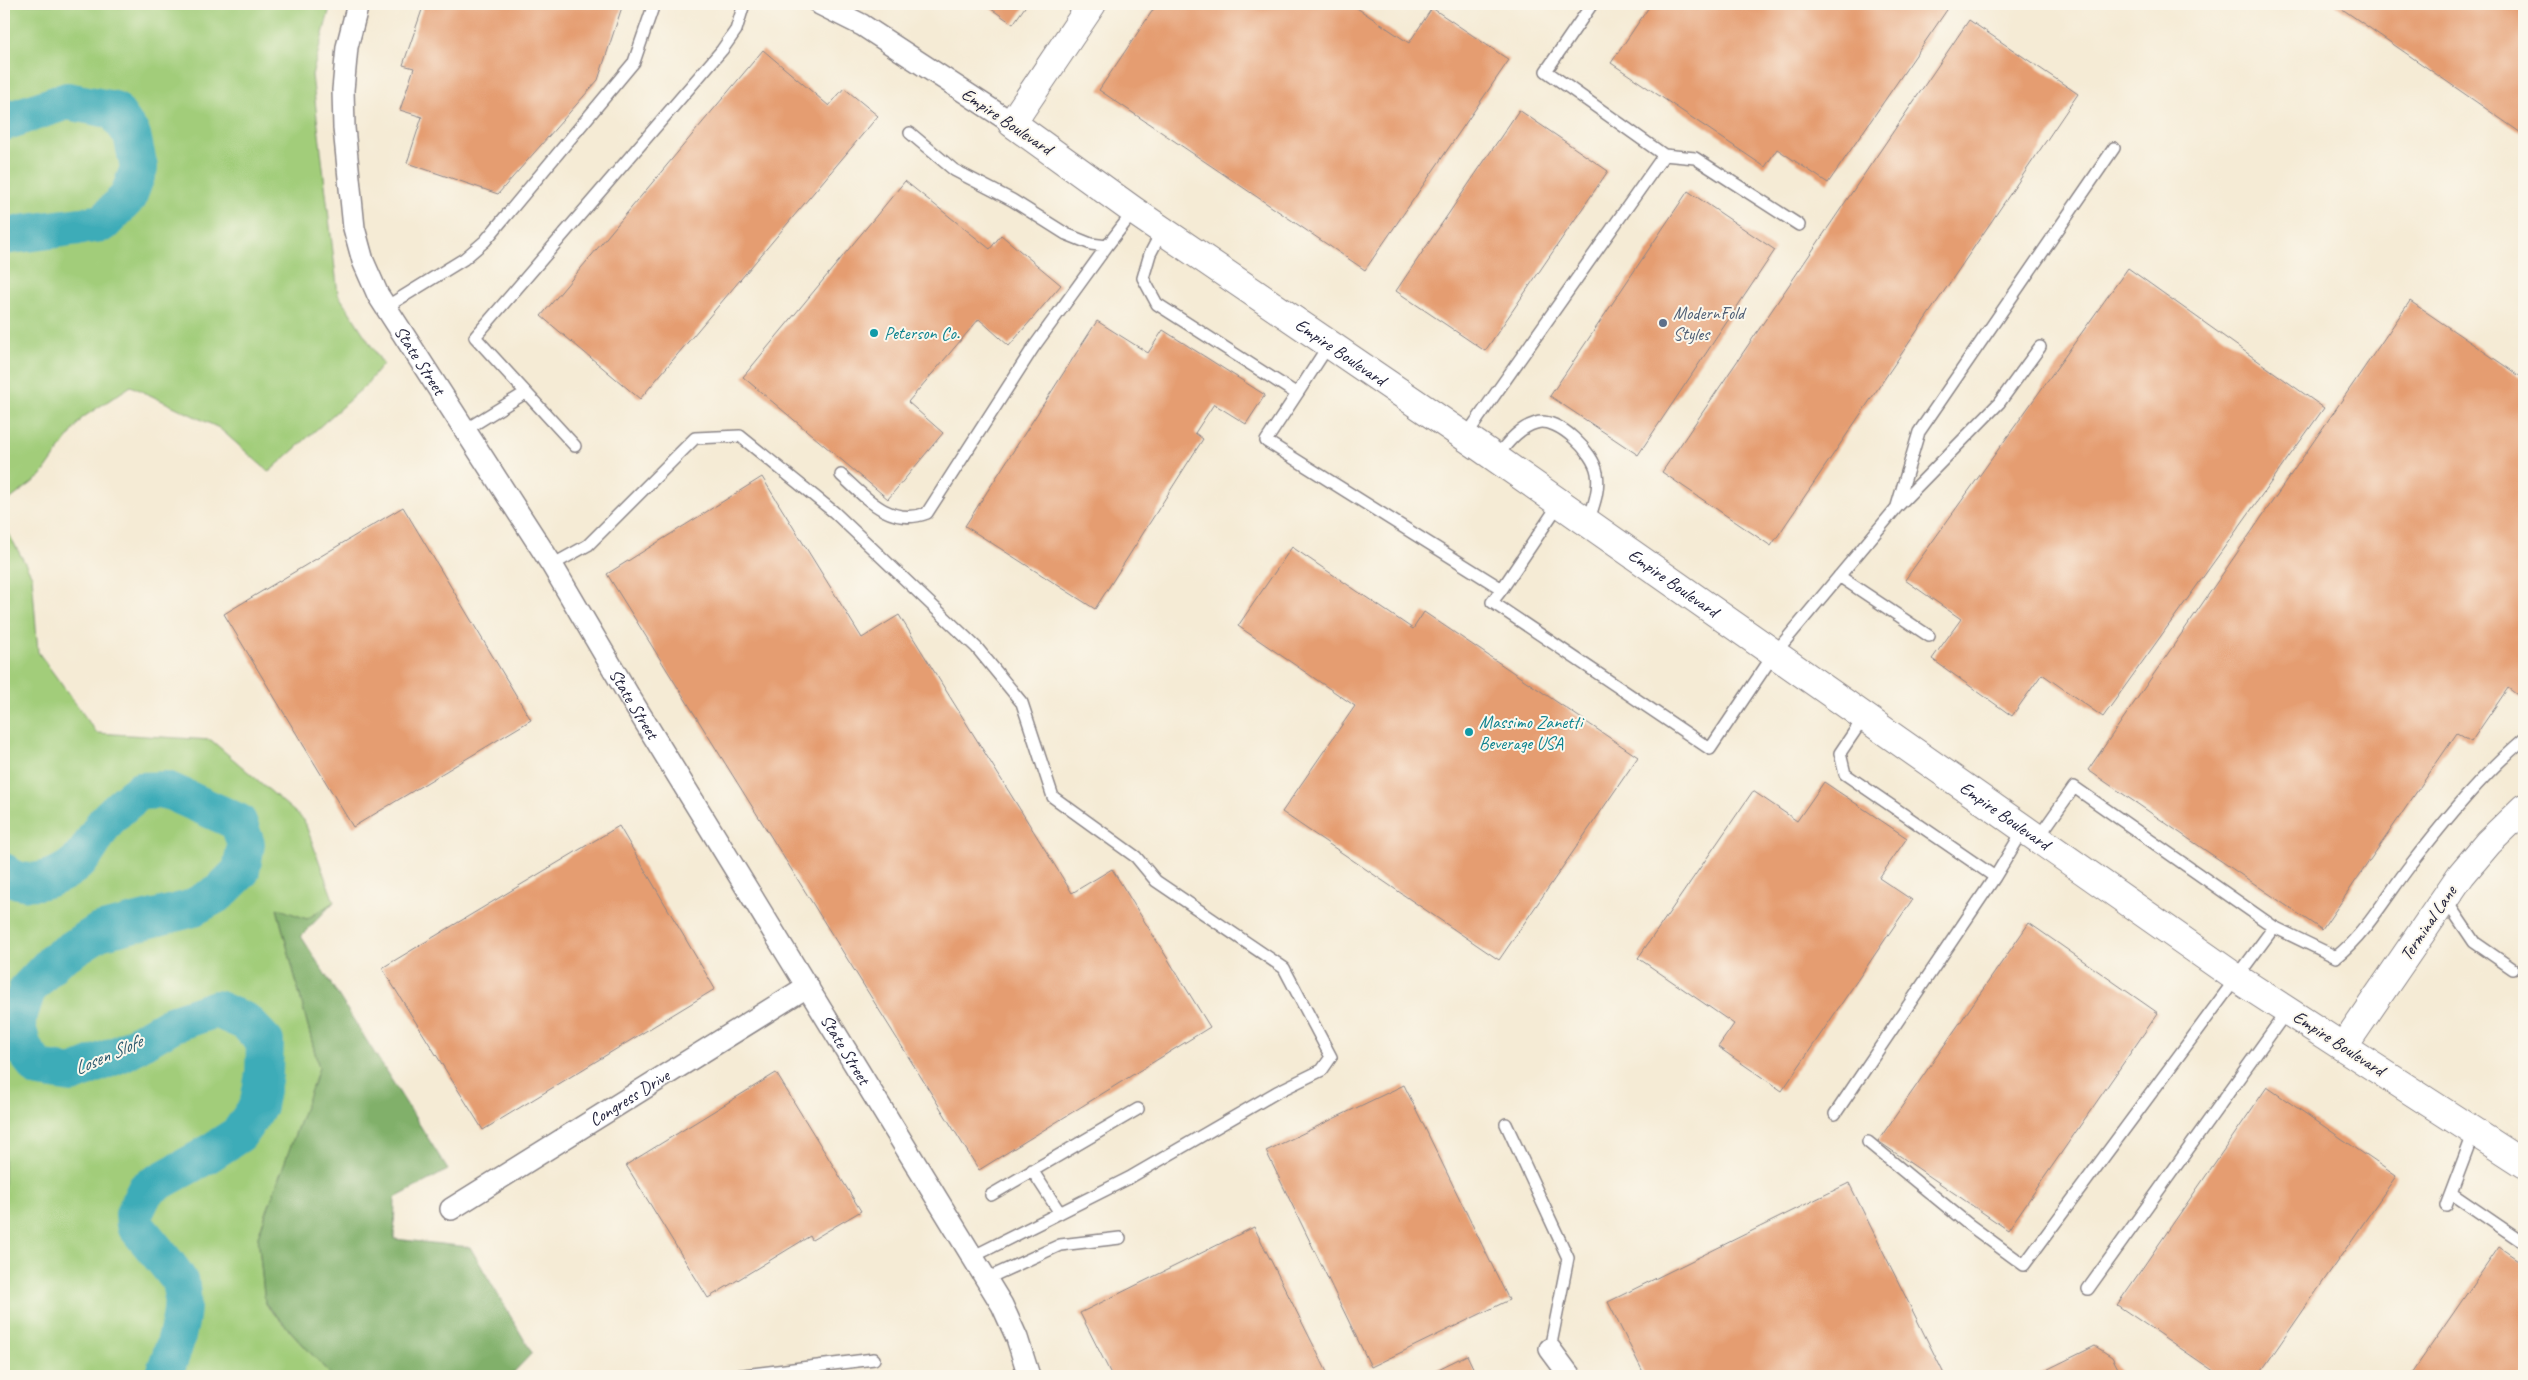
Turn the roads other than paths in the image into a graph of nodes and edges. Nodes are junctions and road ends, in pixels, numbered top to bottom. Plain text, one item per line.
1 (358, 4) edge
2 (654, 4) edge
3 (744, 4) edge
4 (820, 4) edge
5 (1092, 4) edge
6 (1592, 4) edge
7 (1012, 123) junction
8 (910, 133) dead end
9 (2114, 148) dead end
10 (1664, 155) junction
11 (1134, 211) junction
12 (1799, 225) dead end
13 (1163, 229) junction
14 (1107, 246) junction
15 (386, 307) junction
16 (1330, 343) junction
17 (2040, 347) dead end
18 (526, 392) junction
19 (1297, 394) junction
20 (465, 430) junction
21 (1465, 437) junction
22 (575, 446) dead end
23 (1495, 458) junction
24 (841, 476) dead end
25 (1560, 504) junction
26 (1897, 507) junction
27 (1587, 524) junction
28 (552, 565) junction
29 (1839, 576) junction
30 (1502, 588) junction
31 (1929, 636) dead end
32 (1774, 654) junction
33 (1865, 716) junction
34 (2524, 739) edge
35 (2519, 819) edge
36 (2032, 833) junction
37 (1995, 877) junction
38 (2444, 898) junction
39 (2274, 927) junction
40 (2513, 969) dead end
41 (2235, 977) junction
42 (808, 986) junction
43 (2288, 1010) junction
44 (2342, 1046) junction
45 (1138, 1108) dead end
46 (1835, 1114) dead end
47 (1506, 1124) dead end
48 (2475, 1131) junction
49 (1868, 1142) dead end
50 (2524, 1164) edge
51 (1032, 1170) junction
52 (2451, 1193) junction
53 (990, 1195) dead end
54 (2446, 1206) dead end
55 (451, 1209) dead end
56 (1060, 1213) junction
57 (1120, 1238) dead end
58 (2524, 1243) edge
59 (972, 1257) junction
60 (986, 1279) junction
61 (2088, 1289) dead end
62 (1550, 1349) joint
63 (874, 1359) dead end
64 (736, 1376) edge
65 (1029, 1376) edge
66 (1570, 1376) edge

1 - 15 street, State Street
2 - 15 lane
3 - 18 lane
4 - 7 street, Empire Boulevard
5 - 7 street
6 - 10 lane
7 - 11 street, Empire Boulevard
8 - 14 lane
9 - 26 lane
10 - 12 lane
10 - 21 lane
11 - 13 street, Empire Boulevard
11 - 14 lane
13 - 16 street, Empire Boulevard
13 - 19 lane
14 - 24 lane
15 - 20 street, State Street
16 - 19 lane
16 - 21 street, Empire Boulevard
17 - 26 lane
18 - 20 lane
18 - 22 lane
19 - 30 lane
20 - 28 street, State Street
21 - 23 street, Empire Boulevard
23 - 25 street, Empire Boulevard
23 - 27 lane
25 - 27 street, Empire Boulevard
25 - 30 lane
26 - 29 lane
27 - 32 street, Empire Boulevard
28 - 42 street, State Street
28 - 56 lane
29 - 31 lane
29 - 32 lane
30 - 32 lane
32 - 33 street, Empire Boulevard
33 - 36 street, Empire Boulevard
33 - 37 lane
34 - 39 lane
35 - 38 street, Terminal Lane
36 - 37 lane
36 - 39 lane
36 - 41 street, Empire Boulevard
37 - 46 lane
38 - 40 lane
38 - 44 street, Terminal Lane
39 - 41 lane
41 - 43 street, Empire Boulevard
41 - 49 lane
42 - 55 street, Congress Drive
42 - 59 street, State Street
43 - 44 street, Empire Boulevard
43 - 61 lane
44 - 48 street, Empire Boulevard
45 - 51 lane
47 - 62 lane
48 - 50 street, Empire Boulevard
48 - 52 lane
51 - 53 lane
51 - 56 lane
52 - 54 lane
52 - 58 lane
56 - 59 lane
57 - 60 lane
59 - 60 street, State Street
60 - 65 street, State Street
62 - 66 street
63 - 64 lane

